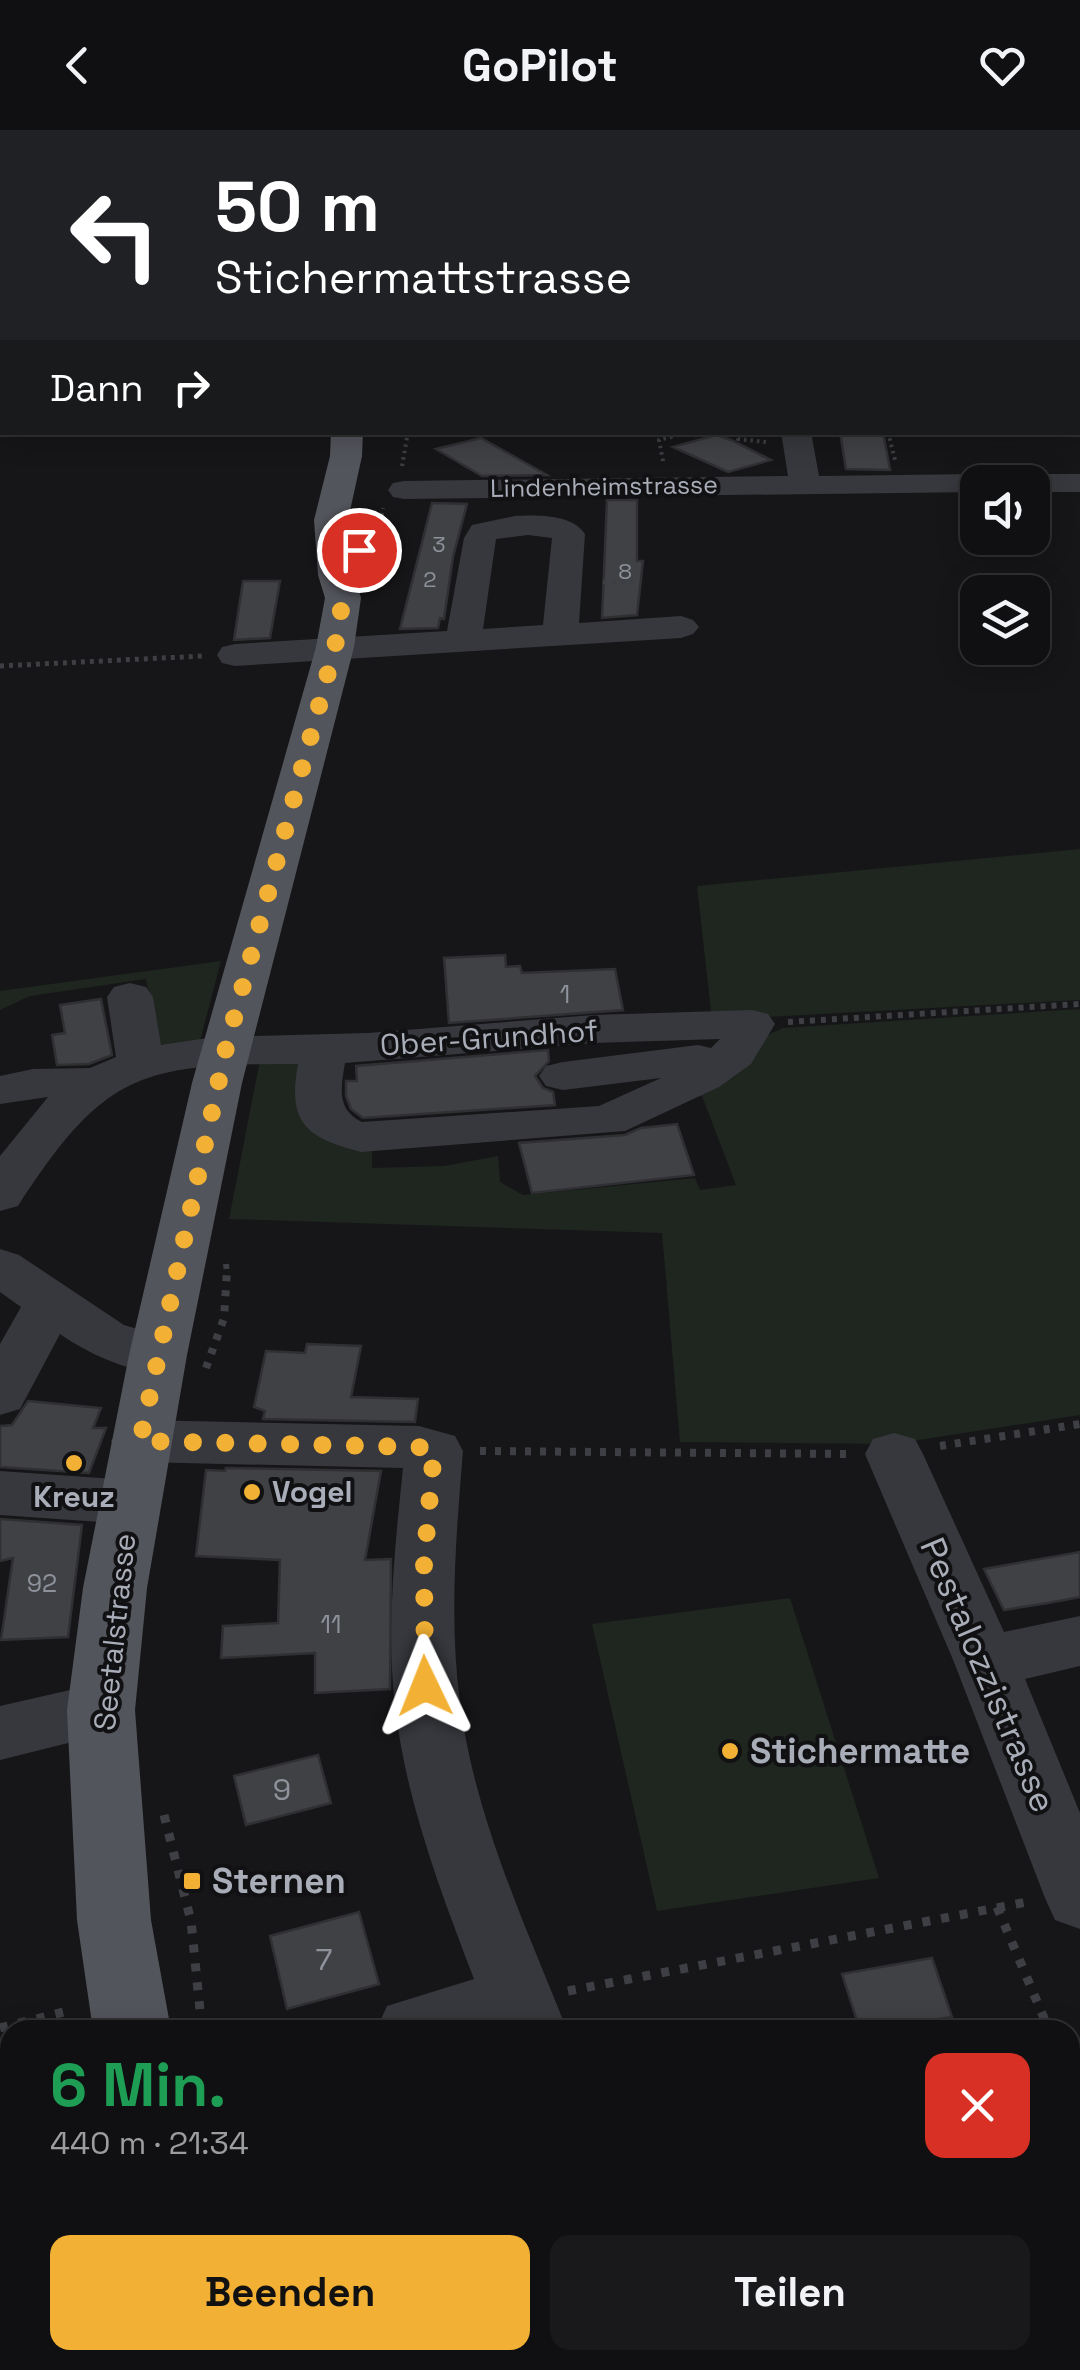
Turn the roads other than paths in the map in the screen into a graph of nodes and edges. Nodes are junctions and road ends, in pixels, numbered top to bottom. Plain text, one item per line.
1 (350, 435) edge
2 (788, 437) edge
3 (538, 465) dead end
4 (960, 478) edge
5 (804, 483) junction
6 (1050, 483) edge
7 (1080, 483) edge
8 (565, 486) junction
9 (404, 490) dead end
10 (682, 627) dead end
11 (560, 634) junction
12 (463, 640) junction
13 (335, 647) junction
14 (235, 655) road end
15 (130, 997) dead end
16 (743, 1039) junction
17 (226, 1048) junction
18 (341, 1048) junction
19 (142, 1064) junction
20 (563, 1076) dead end
21 (98, 1082) junction
22 (0, 1090) edge
23 (0, 1196) edge
24 (0, 1267) edge
25 (51, 1301) junction
26 (158, 1354) junction
27 (0, 1395) edge
28 (894, 1454) road end
29 (135, 1471) junction
30 (0, 1492) edge
31 (1080, 1640) edge
32 (986, 1662) junction
33 (101, 1710) junction
34 (0, 1733) edge
35 (1079, 1892) edge
36 (129, 2013) edge
37 (524, 2015) edge
38 (487, 2020) edge

1 - 13 main road, Seetalstrasse
2 - 5 street
3 - 8 street
4 - 5 street, Lindenheimstrasse
5 - 8 street, Lindenheimstrasse
6 - 7 street
8 - 9 street, Lindenheimstrasse
10 - 11 street
11 - 12 street
11 - 12 street
12 - 13 street
13 - 14 street
13 - 17 main road, Seetalstrasse
15 - 19 street
16 - 18 street, Ober-Grundhof
16 - 18 street
16 - 20 street
17 - 18 street, Ober-Grundhof
17 - 19 street, Ober-Grundhof
17 - 26 main road, Seetalstrasse
19 - 21 street, Ober-Grundhof
21 - 22 street
21 - 23 street
24 - 25 street
25 - 26 street
25 - 27 street
26 - 29 main road, Seetalstrasse
28 - 32 street, Pestalozzistrasse
29 - 30 street
29 - 33 main road, Seetalstrasse
29 - 37 street
31 - 32 street
32 - 35 street, Pestalozzistrasse
33 - 34 street
33 - 36 main road, Seetalstrasse
37 - 38 street

